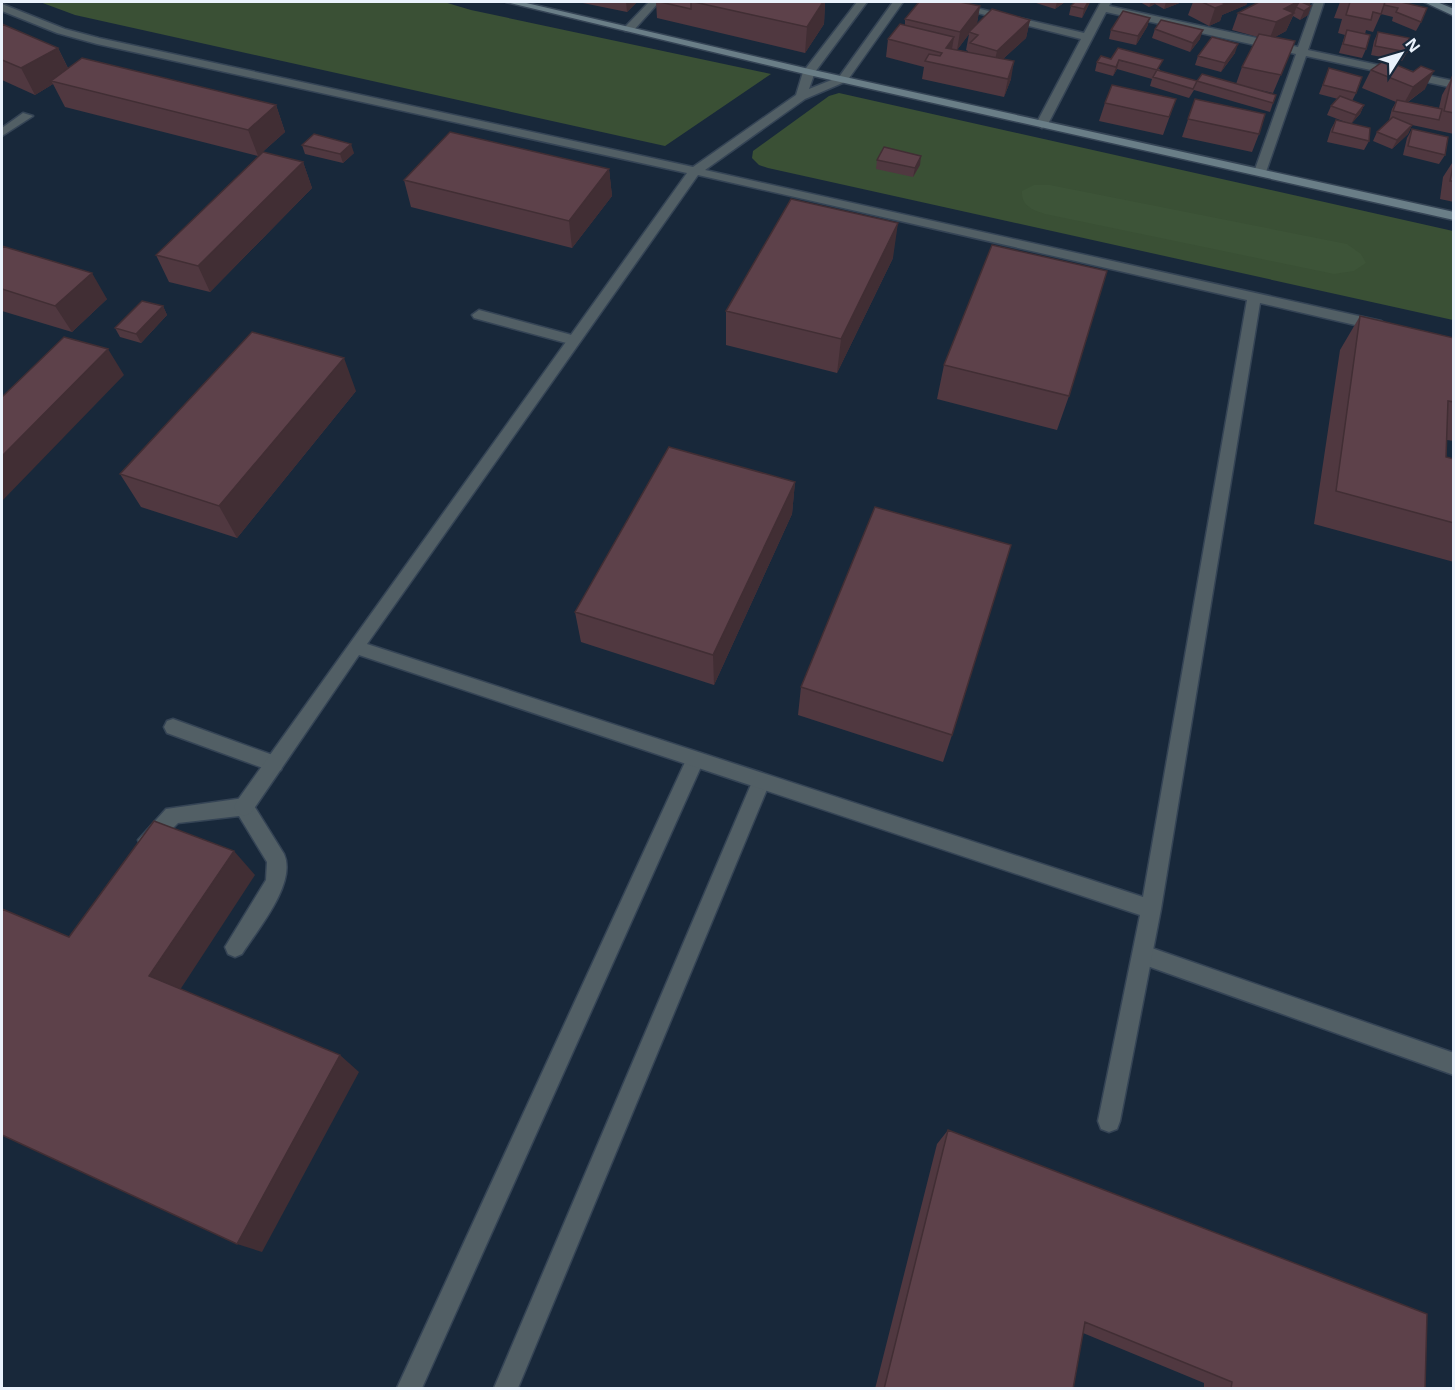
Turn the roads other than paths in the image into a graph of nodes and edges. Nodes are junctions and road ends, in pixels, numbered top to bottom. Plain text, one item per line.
1 (511, 2) edge
2 (654, 2) edge
3 (862, 2) edge
4 (898, 2) edge
5 (939, 2) edge
6 (1319, 2) edge
7 (1429, 2) edge
8 (1104, 5) edge
9 (2, 7) edge
10 (1454, 13) edge
11 (630, 29) junction
12 (1087, 37) junction
13 (1300, 53) junction
14 (809, 72) junction
15 (843, 79) junction
16 (1454, 85) edge
17 (801, 97) junction
18 (27, 116) dead end
19 (1042, 124) junction
20 (2, 133) edge
21 (695, 171) junction
22 (1260, 172) junction
23 (1454, 216) edge
24 (1254, 297) junction
25 (479, 315) dead end
26 (1398, 329) edge
27 (574, 340) junction
28 (355, 646) junction
29 (173, 727) dead end
30 (695, 760) junction
31 (274, 764) junction
32 (761, 782) junction
33 (244, 807) junction
34 (139, 852) edge
35 (1151, 909) junction
36 (235, 947) dead end
37 (1143, 955) junction
38 (1454, 1064) edge
39 (1108, 1120) dead end
40 (409, 1389) edge
41 (506, 1389) edge

1 - 11 street
2 - 11 street
3 - 14 street
4 - 15 street
5 - 12 street
6 - 13 street
7 - 10 street
8 - 12 street
8 - 13 street
9 - 21 street
11 - 14 street
12 - 19 street
13 - 16 street
13 - 22 street
14 - 15 street
14 - 17 street
15 - 17 street
15 - 19 street
17 - 21 street
18 - 20 street
19 - 22 street
21 - 24 street
21 - 27 street
22 - 23 street
24 - 26 street
24 - 35 street
25 - 27 street
27 - 28 street
28 - 30 street
28 - 31 street
29 - 31 street
30 - 32 street
30 - 40 street
31 - 33 street
32 - 35 street
32 - 41 street
33 - 34 street
33 - 36 street
35 - 37 street
37 - 38 street
37 - 39 street

